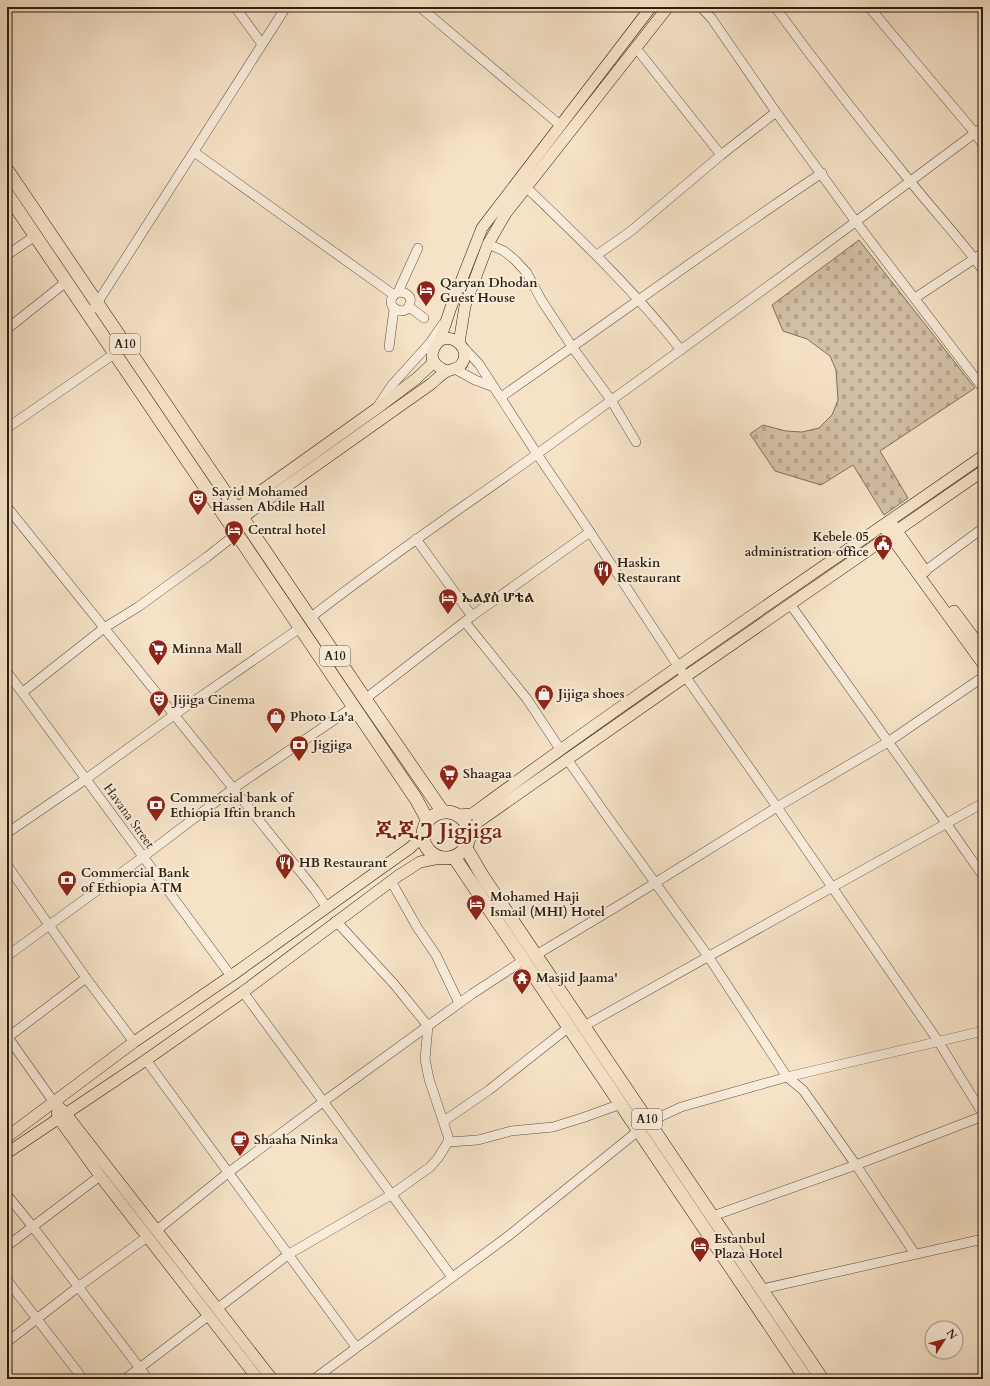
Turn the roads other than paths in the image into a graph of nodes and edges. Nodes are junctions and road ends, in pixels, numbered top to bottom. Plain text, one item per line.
1 (235, 7) edge
2 (286, 7) edge
3 (420, 7) edge
4 (651, 7) edge
5 (668, 7) edge
6 (701, 7) edge
7 (775, 7) edge
8 (869, 7) edge
9 (262, 44) junction
10 (636, 48) junction
11 (776, 112) junction
12 (560, 125) junction
13 (983, 127) edge
14 (975, 133) junction
15 (983, 145) edge
16 (194, 152) junction
17 (721, 155) junction
18 (7, 170) edge
19 (822, 173) junction
20 (910, 182) junction
21 (526, 187) junction
22 (7, 194) edge
23 (856, 222) junction
24 (35, 236) junction
25 (488, 244) junction
26 (418, 248) dead end
27 (983, 253) edge
28 (7, 255) edge
29 (597, 255) junction
30 (974, 258) junction
31 (983, 270) edge
32 (66, 282) junction
33 (396, 293) junction
34 (914, 298) junction
35 (640, 300) junction
36 (97, 303) junction
37 (409, 307) junction
38 (394, 309) junction
39 (89, 316) junction
40 (424, 318) dead end
41 (447, 318) junction
42 (7, 328) edge
43 (440, 340) junction
44 (461, 345) junction
45 (389, 347) dead end
46 (573, 348) junction
47 (681, 350) junction
48 (114, 354) junction
49 (434, 362) junction
50 (451, 370) junction
51 (494, 387) junction
52 (983, 388) edge
53 (501, 397) junction
54 (611, 400) junction
55 (376, 409) junction
56 (7, 428) edge
57 (636, 442) dead end
58 (537, 454) junction
59 (983, 456) edge
60 (983, 471) edge
61 (7, 507) edge
62 (239, 513) junction
63 (231, 525) junction
64 (890, 528) junction
65 (983, 528) edge
66 (590, 532) junction
67 (416, 540) junction
68 (924, 571) junction
69 (790, 604) junction
70 (310, 618) junction
71 (468, 619) junction
72 (104, 628) junction
73 (300, 628) junction
74 (983, 650) edge
75 (983, 664) edge
76 (678, 666) junction
77 (7, 672) edge
78 (685, 677) junction
79 (983, 677) edge
80 (23, 692) junction
81 (365, 699) junction
82 (353, 707) junction
83 (174, 715) junction
84 (888, 742) junction
85 (560, 749) junction
86 (567, 759) junction
87 (86, 779) junction
88 (234, 788) junction
89 (983, 803) edge
90 (777, 806) junction
91 (443, 812) junction
92 (458, 815) junction
93 (428, 821) junction
94 (946, 823) junction
95 (7, 833) edge
96 (423, 836) junction
97 (468, 843) junction
98 (143, 857) junction
99 (440, 858) junction
100 (454, 858) junction
101 (7, 865) edge
102 (983, 876) edge
103 (390, 881) junction
104 (655, 882) junction
105 (832, 887) junction
106 (327, 908) junction
107 (336, 921) junction
108 (49, 925) junction
109 (7, 956) edge
110 (708, 956) junction
111 (530, 957) junction
112 (231, 976) junction
113 (86, 978) junction
114 (243, 992) junction
115 (459, 1003) junction
116 (428, 1026) junction
117 (584, 1026) junction
118 (569, 1027) junction
119 (983, 1031) edge
120 (7, 1037) edge
121 (938, 1041) junction
122 (134, 1042) junction
123 (146, 1060) junction
124 (788, 1077) junction
125 (53, 1101) junction
126 (323, 1102) junction
127 (621, 1104) junction
128 (983, 1115) edge
129 (62, 1116) junction
130 (444, 1121) junction
131 (644, 1126) junction
132 (7, 1137) edge
133 (448, 1142) junction
134 (7, 1154) edge
135 (856, 1165) junction
136 (229, 1172) junction
137 (100, 1176) junction
138 (7, 1195) edge
139 (391, 1195) junction
140 (713, 1216) junction
141 (33, 1227) junction
142 (157, 1230) junction
143 (147, 1237) junction
144 (983, 1239) edge
145 (7, 1246) edge
146 (289, 1254) junction
147 (915, 1254) junction
148 (452, 1277) junction
149 (7, 1280) edge
150 (78, 1287) junction
151 (762, 1289) junction
152 (218, 1308) junction
153 (208, 1316) junction
154 (37, 1319) junction
155 (7, 1342) edge
156 (356, 1347) junction
157 (140, 1368) junction
158 (83, 1379) edge
159 (125, 1379) edge
160 (148, 1379) edge
161 (258, 1379) edge
162 (272, 1379) edge
163 (314, 1379) edge
164 (806, 1379) edge
165 (822, 1379) edge

1 - 9 street
2 - 9 street
3 - 12 street
4 - 12 main road
5 - 10 main road
6 - 11 street
7 - 20 street
8 - 14 street
9 - 16 street
10 - 17 street
10 - 21 main road
11 - 17 street
11 - 19 street
12 - 41 main road
13 - 14 street
14 - 15 street
14 - 20 street
16 - 33 street
16 - 36 street
17 - 29 street
18 - 36 highway, A10
19 - 23 street
19 - 35 street
20 - 23 street
20 - 30 street
21 - 25 main road
21 - 29 street
22 - 24 highway, A10
23 - 34 street
23 - 47 street
24 - 28 street
24 - 32 highway, A10
25 - 44 main road
25 - 46 street
26 - 33 street
27 - 30 street
29 - 35 street
30 - 31 street
30 - 34 street
32 - 39 highway, A10
32 - 42 street
33 - 37 street
33 - 38 street
34 - 52 street
35 - 46 street
35 - 47 street
36 - 39 street
36 - 62 highway, A10
37 - 38 street
37 - 40 street
38 - 45 street
39 - 48 highway, A10
41 - 43 main road
41 - 55 street
43 - 44 main road
43 - 49 main road
44 - 50 main road
44 - 51 street
46 - 53 street
46 - 54 street
47 - 54 street
48 - 56 street
48 - 63 highway, A10
49 - 50 main road
49 - 55 main road
50 - 51 street
50 - 62 main road
51 - 53 street
53 - 58 street
54 - 57 street
54 - 58 street
55 - 62 main road
58 - 66 street
58 - 67 street
59 - 64 main road
60 - 64 main road
61 - 72 street
62 - 63 main road
62 - 70 highway, A10
63 - 72 street
63 - 73 highway, A10
64 - 68 main road
64 - 69 main road
64 - 75 main road
64 - 76 main road
65 - 68 street
66 - 71 street
66 - 76 street
67 - 70 street
67 - 71 street
68 - 74 main road
69 - 78 main road
69 - 84 street
70 - 81 highway, A10
71 - 81 street
71 - 85 street
72 - 80 street
72 - 83 street
73 - 82 highway, A10
73 - 83 street
76 - 78 street
76 - 85 main road
77 - 80 street, Havana Street
78 - 86 main road
78 - 90 street
79 - 84 street
80 - 87 street, Havana Street
81 - 91 highway, A10
82 - 88 street
82 - 93 highway, A10
83 - 87 street
83 - 88 street
84 - 90 street
84 - 94 street
85 - 92 main road
86 - 97 main road
86 - 104 street
87 - 95 street
87 - 98 street, Havana Street
88 - 98 street
88 - 106 street
89 - 94 street
90 - 104 street
90 - 105 street
91 - 92 highway
91 - 93 highway
92 - 97 highway, A10
93 - 96 highway
94 - 102 street
94 - 105 street
96 - 99 highway
96 - 106 main road
97 - 100 highway
97 - 111 highway, A10
98 - 108 street
98 - 112 street, Havana Street
99 - 100 highway
99 - 103 main road
100 - 111 highway, A10
101 - 108 street
103 - 107 main road
103 - 115 street
104 - 110 street
104 - 111 street
105 - 110 street
105 - 121 street
106 - 112 main road
107 - 114 main road
107 - 116 street
108 - 109 street
108 - 113 street
110 - 117 street
110 - 124 street
111 - 115 street
111 - 117 highway, A10
111 - 118 highway, A10
112 - 122 main road
113 - 120 street
113 - 122 street
114 - 123 main road
114 - 126 street
115 - 116 street
116 - 126 street
116 - 130 street
117 - 131 highway, A10
118 - 127 highway, A10
118 - 130 street
119 - 121 street
120 - 125 street
121 - 124 street
121 - 128 street
122 - 125 main road
123 - 129 main road
123 - 136 street
124 - 131 street
124 - 135 street
125 - 129 main road
125 - 132 main road
126 - 136 street
126 - 139 street
127 - 131 highway, A10
127 - 133 street
128 - 135 street
129 - 134 main road
129 - 137 main road
129 - 142 main road
130 - 133 street
131 - 140 highway, A10
131 - 148 street
131 - 164 highway, A10
133 - 139 street
135 - 140 street
135 - 147 street
136 - 142 street
136 - 146 street
137 - 141 street
137 - 143 main road
138 - 141 street
139 - 146 street
139 - 148 street
140 - 151 highway, A10
141 - 145 street
141 - 150 street
142 - 152 main road
143 - 150 street
143 - 153 main road
144 - 147 street
146 - 152 street
146 - 156 street
147 - 151 street
148 - 156 street
149 - 154 street
150 - 154 street
150 - 157 street
151 - 165 highway, A10
152 - 162 main road
153 - 157 street
153 - 161 main road
154 - 155 street
154 - 158 street
156 - 163 street
157 - 159 street
157 - 160 street

